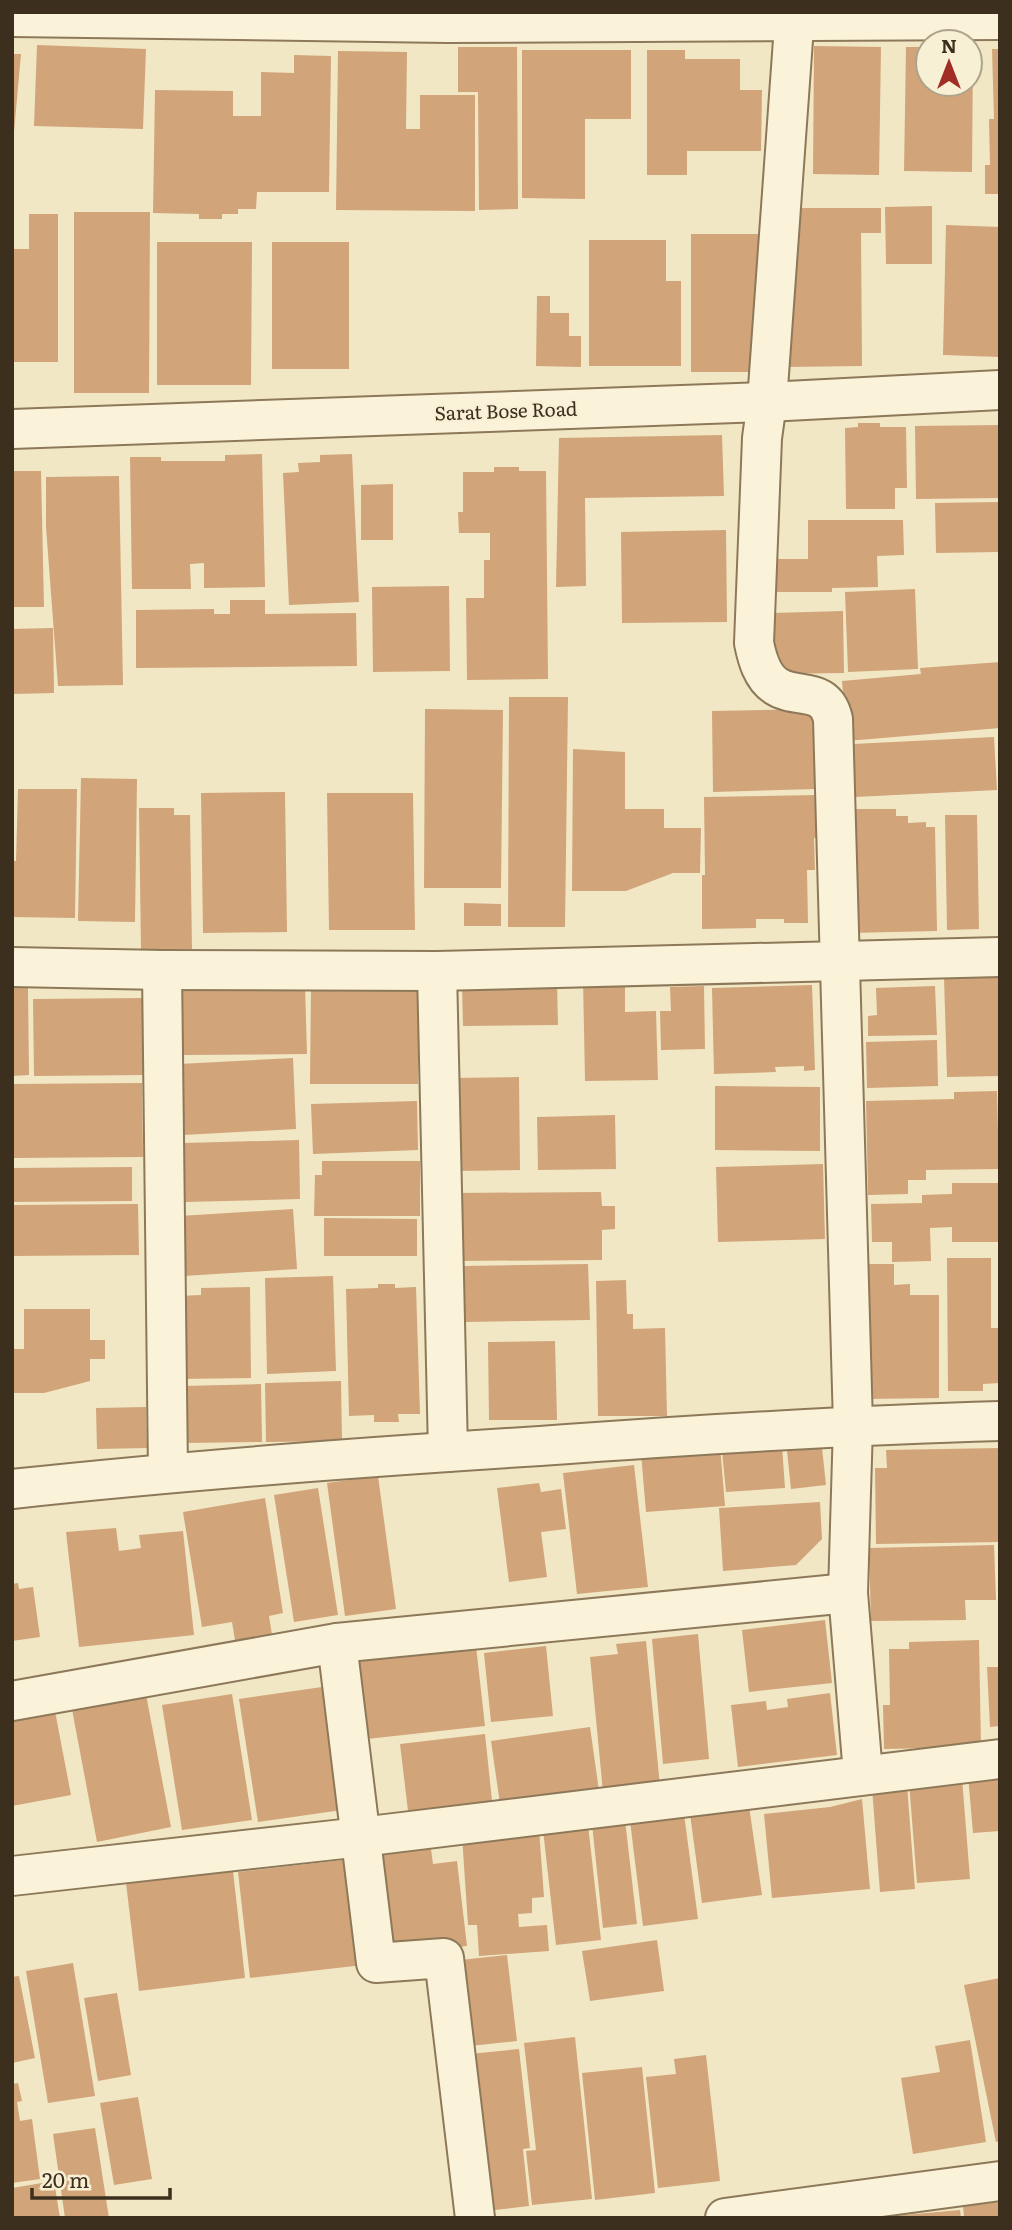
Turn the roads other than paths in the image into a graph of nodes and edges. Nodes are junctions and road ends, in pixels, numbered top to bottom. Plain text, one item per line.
1 (12, 17) edge
2 (794, 17) edge
3 (448, 18) edge
4 (1000, 20) edge
5 (1000, 390) edge
6 (767, 402) junction
7 (12, 429) edge
8 (1000, 957) edge
9 (839, 962) junction
10 (12, 967) edge
11 (162, 970) junction
12 (437, 971) junction
13 (1000, 1421) edge
14 (853, 1425) junction
15 (449, 1452) junction
16 (168, 1472) junction
17 (12, 1489) edge
18 (848, 1593) junction
19 (337, 1643) junction
20 (12, 1701) edge
21 (1000, 1759) edge
22 (863, 1774) junction
23 (361, 1837) junction
24 (12, 1876) edge
25 (1000, 2181) edge
26 (475, 2218) edge
27 (725, 2218) edge

1 - 3 street
2 - 3 street
2 - 4 street
2 - 6 street
5 - 6 street, Sarat Bose Road
6 - 7 street, Sarat Bose Road
6 - 9 street
8 - 9 street
9 - 12 street
9 - 14 street
10 - 11 street
11 - 12 street
11 - 16 street
12 - 15 street
13 - 14 street
14 - 15 street
14 - 18 street
15 - 16 street
16 - 17 street
18 - 19 street
18 - 22 street
19 - 20 street
19 - 23 street
21 - 22 street
22 - 23 street
23 - 24 street
23 - 26 street
25 - 27 street

